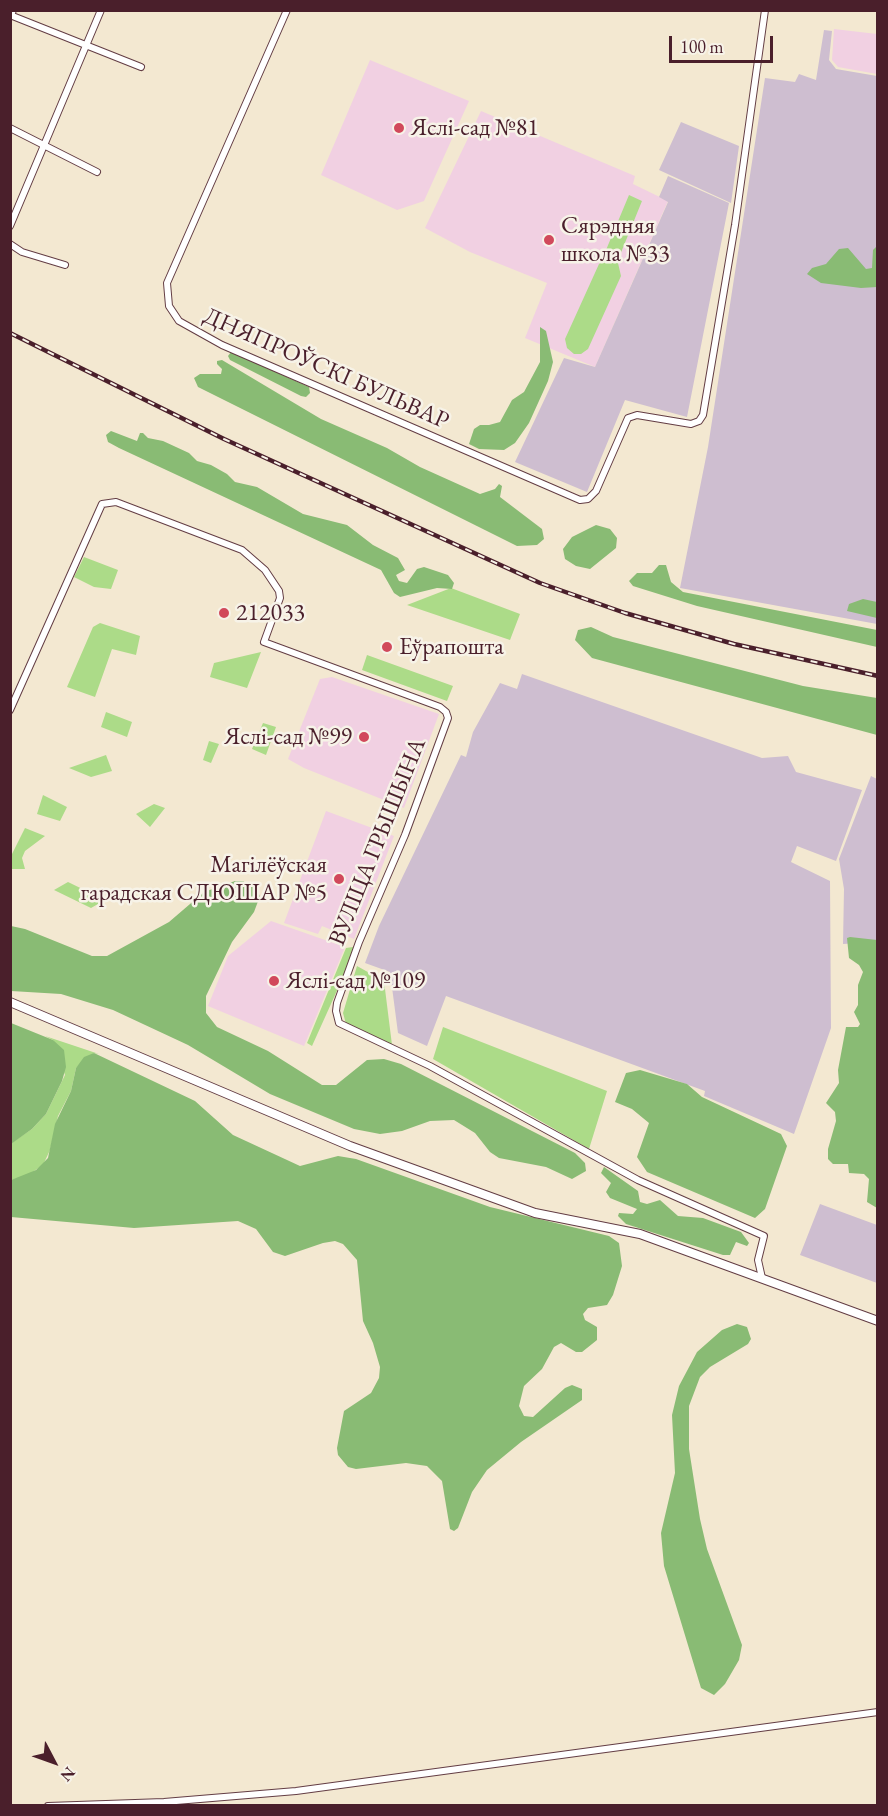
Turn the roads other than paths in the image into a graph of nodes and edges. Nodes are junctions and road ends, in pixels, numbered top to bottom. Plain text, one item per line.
1 (12, 10) edge
2 (101, 10) edge
3 (287, 10) edge
4 (765, 10) edge
5 (10, 15) edge
6 (88, 45) junction
7 (141, 67) dead end
8 (10, 128) edge
9 (45, 144) junction
10 (97, 172) dead end
11 (10, 226) edge
12 (10, 244) edge
13 (65, 265) dead end
14 (10, 710) edge
15 (10, 1002) edge
16 (762, 1278) junction
17 (878, 1321) edge
18 (878, 1712) edge
19 (48, 1806) edge

1 - 5 street
2 - 6 street
3 - 4 street, ДНЯПРОЎСКІ БУЛЬВАР
5 - 6 street
6 - 7 street
6 - 9 street
8 - 9 street
9 - 10 street
9 - 11 street
12 - 13 street
14 - 16 street, ВУЛІЦА ГРЫШЫНА
15 - 16 street
16 - 17 street
18 - 19 street

